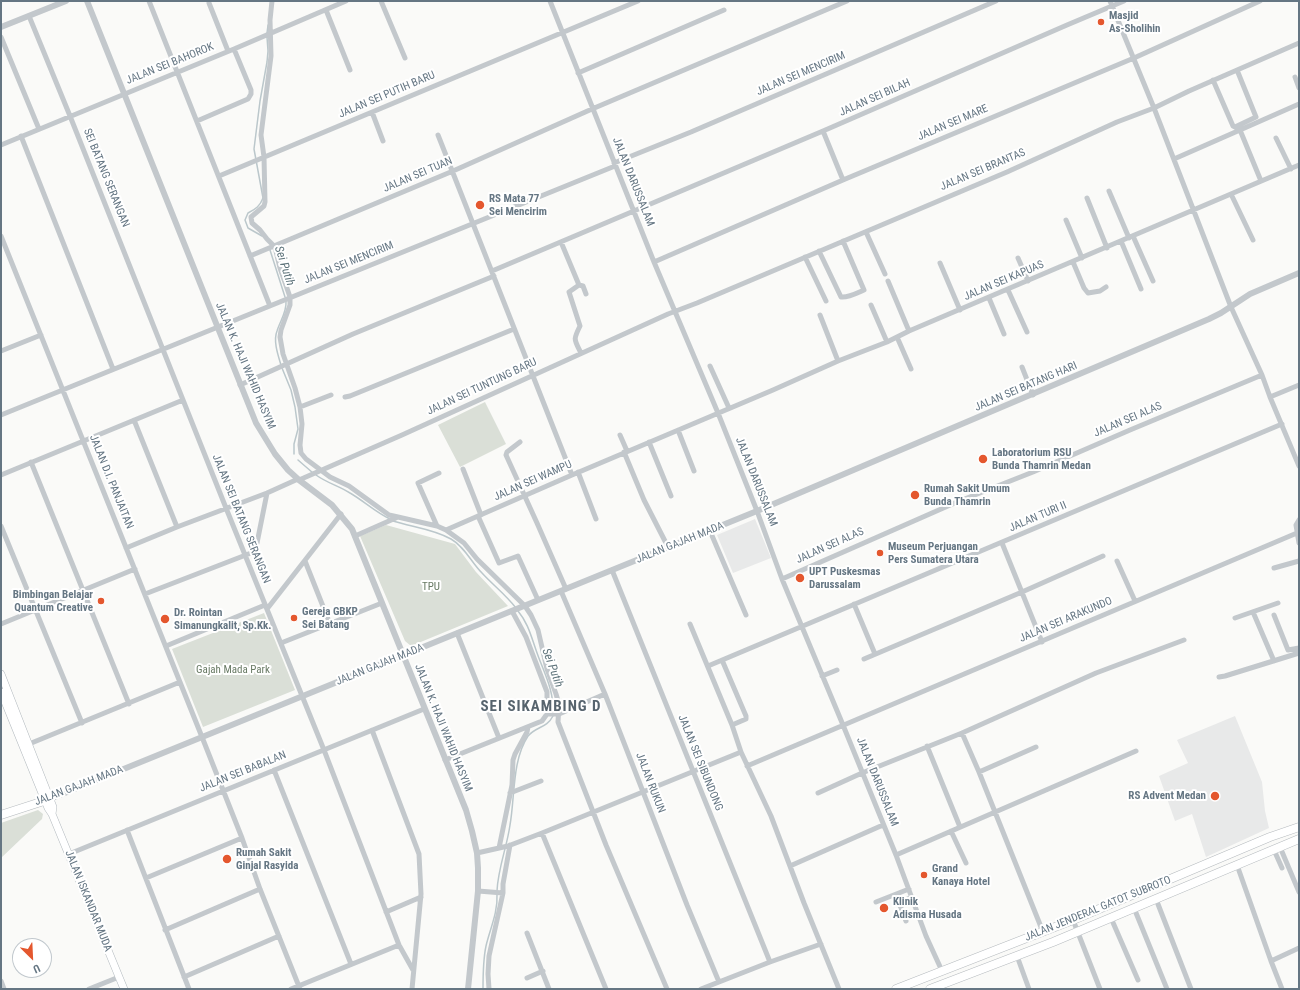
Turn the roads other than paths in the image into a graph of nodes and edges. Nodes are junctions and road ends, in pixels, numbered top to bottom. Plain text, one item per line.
1 (66, 1) edge
2 (87, 1) edge
3 (149, 1) edge
4 (272, 1) edge
5 (346, 1) edge
6 (381, 1) edge
7 (550, 1) edge
8 (638, 1) edge
9 (847, 1) edge
10 (996, 1) edge
11 (1124, 1) edge
12 (1260, 1) edge
13 (209, 3) dead end
14 (1111, 4) edge
15 (326, 10) junction
16 (724, 10) dead end
17 (29, 16) junction
18 (1, 27) edge
19 (562, 34) junction
20 (268, 35) junction
21 (1, 37) edge
22 (1299, 43) edge
23 (234, 49) junction
24 (228, 51) junction
25 (405, 58) dead end
26 (1134, 58) junction
27 (350, 70) dead end
28 (1237, 70) junction
29 (178, 72) junction
30 (578, 73) junction
31 (1294, 77) dead end
32 (1213, 80) junction
33 (1299, 88) edge
34 (124, 94) junction
35 (1299, 104) edge
36 (592, 108) junction
37 (1154, 108) junction
38 (372, 112) junction
39 (70, 116) junction
40 (197, 121) junction
41 (40, 128) junction
42 (1240, 130) junction
43 (823, 131) junction
44 (20, 136) junction
45 (438, 136) dead end
46 (1276, 138) dead end
47 (382, 141) dead end
48 (1, 145) edge
49 (264, 157) junction
50 (1174, 159) junction
51 (615, 165) junction
52 (1299, 165) edge
53 (1290, 169) junction
54 (453, 171) junction
55 (219, 176) junction
56 (843, 180) junction
57 (1261, 181) junction
58 (1108, 191) dead end
59 (1231, 194) junction
60 (1087, 198) dead end
61 (1193, 210) junction
62 (634, 212) junction
63 (1066, 220) dead end
64 (473, 224) junction
65 (866, 232) junction
66 (1, 236) edge
67 (1131, 237) junction
68 (1253, 240) dead end
69 (842, 241) junction
70 (561, 242) junction
71 (1121, 242) junction
72 (273, 247) junction
73 (1107, 248) junction
74 (819, 251) junction
75 (250, 256) junction
76 (805, 257) junction
77 (1018, 258) dead end
78 (1082, 258) junction
79 (654, 262) junction
80 (1073, 262) junction
81 (940, 263) dead end
82 (1299, 273) edge
83 (493, 274) junction
84 (885, 274) dead end
85 (888, 281) dead end
86 (1028, 281) junction
87 (1153, 281) dead end
88 (579, 285) junction
89 (1106, 287) dead end
90 (1141, 289) dead end
91 (1008, 290) junction
92 (586, 294) dead end
93 (290, 298) junction
94 (989, 298) junction
95 (826, 301) dead end
96 (871, 305) dead end
97 (270, 306) junction
98 (1231, 307) junction
99 (960, 310) junction
100 (674, 312) junction
101 (820, 315) dead end
102 (217, 327) junction
103 (514, 329) junction
104 (909, 331) junction
105 (1028, 332) dead end
106 (1004, 334) dead end
107 (41, 335) junction
108 (897, 338) junction
109 (887, 342) junction
110 (163, 349) junction
111 (1, 351) edge
112 (581, 353) junction
113 (838, 361) junction
114 (285, 364) junction
115 (710, 366) dead end
116 (1022, 367) dead end
117 (113, 369) junction
118 (911, 369) dead end
119 (1262, 375) junction
120 (532, 376) junction
121 (240, 385) junction
122 (1299, 385) edge
123 (63, 390) junction
124 (331, 395) dead end
125 (1033, 395) junction
126 (345, 397) dead end
127 (1270, 397) junction
128 (184, 400) junction
129 (300, 407) junction
130 (729, 408) junction
131 (718, 413) junction
132 (1, 415) edge
133 (134, 420) junction
134 (1282, 424) junction
135 (678, 430) junction
136 (620, 435) dead end
137 (83, 441) junction
138 (520, 442) dead end
139 (649, 442) junction
140 (625, 452) junction
141 (31, 462) junction
142 (1299, 466) edge
143 (463, 469) dead end
144 (318, 471) junction
145 (694, 471) dead end
146 (578, 472) junction
147 (439, 473) dead end
148 (1, 475) edge
149 (572, 475) junction
150 (299, 480) junction
151 (267, 493) junction
152 (525, 496) junction
153 (671, 496) dead end
154 (226, 508) junction
155 (757, 511) junction
156 (341, 514) junction
157 (480, 515) junction
158 (397, 518) junction
159 (596, 519) dead end
160 (1299, 520) edge
161 (1, 526) edge
162 (177, 526) junction
163 (436, 526) junction
164 (446, 530) junction
165 (710, 531) junction
166 (1297, 533) junction
167 (355, 536) junction
168 (1002, 543) junction
169 (1299, 543) edge
170 (668, 547) junction
171 (126, 548) junction
172 (245, 556) junction
173 (1103, 556) dead end
174 (1299, 560) edge
175 (305, 561) junction
176 (1117, 561) dead end
177 (1274, 568) dead end
178 (135, 569) junction
179 (612, 570) junction
180 (782, 579) junction
181 (563, 590) junction
182 (83, 591) junction
183 (1022, 592) junction
184 (145, 594) junction
185 (538, 600) junction
186 (1135, 601) junction
187 (382, 603) junction
188 (1278, 603) dead end
189 (854, 604) junction
190 (524, 606) junction
191 (266, 607) junction
192 (36, 610) junction
193 (513, 611) junction
194 (1253, 612) junction
195 (746, 615) dead end
196 (1274, 616) dead end
197 (1235, 618) dead end
198 (1, 624) edge
199 (330, 624) junction
200 (690, 624) dead end
201 (801, 626) junction
202 (457, 633) junction
203 (1184, 640) dead end
204 (1042, 642) junction
205 (281, 643) junction
206 (166, 646) junction
207 (1299, 648) edge
208 (1299, 653) edge
209 (875, 654) junction
210 (403, 655) junction
211 (864, 659) dead end
212 (722, 660) junction
213 (1274, 661) junction
214 (708, 666) junction
215 (837, 670) dead end
216 (1, 674) edge
217 (822, 676) junction
218 (1219, 677) dead end
219 (180, 682) junction
220 (1, 692) edge
221 (605, 694) junction
222 (302, 696) junction
223 (129, 704) junction
224 (424, 709) junction
225 (553, 714) junction
226 (82, 723) junction
227 (732, 725) junction
228 (843, 725) junction
229 (528, 727) junction
230 (372, 730) junction
231 (962, 733) junction
232 (202, 737) junction
233 (499, 738) junction
234 (29, 744) junction
235 (927, 746) junction
236 (1036, 747) dead end
237 (324, 750) junction
238 (1136, 751) dead end
239 (741, 752) junction
240 (445, 760) junction
241 (747, 766) junction
242 (274, 770) junction
243 (693, 772) junction
244 (979, 772) junction
245 (862, 773) junction
246 (541, 781) dead end
247 (223, 791) junction
248 (513, 792) junction
249 (643, 792) junction
250 (818, 793) dead end
251 (47, 800) junction
252 (593, 812) junction
253 (995, 812) junction
254 (1, 815) edge
255 (883, 825) junction
256 (960, 827) junction
257 (1299, 827) edge
258 (127, 830) junction
259 (951, 831) junction
260 (542, 833) junction
261 (242, 838) junction
262 (1299, 839) edge
263 (509, 845) junction
264 (500, 848) junction
265 (1277, 848) junction
266 (477, 853) junction
267 (69, 854) junction
268 (896, 855) junction
269 (966, 863) dead end
270 (1237, 865) junction
271 (790, 866) junction
272 (1282, 868) dead end
273 (146, 878) junction
274 (260, 889) junction
275 (909, 889) junction
276 (478, 891) junction
277 (502, 892) junction
278 (1299, 892) edge
279 (421, 897) junction
280 (912, 897) junction
281 (1156, 899) junction
282 (876, 902) dead end
283 (1134, 908) junction
284 (386, 912) junction
285 (1111, 918) junction
286 (1072, 920) junction
287 (906, 921) dead end
288 (165, 930) junction
289 (527, 932) dead end
290 (1044, 932) junction
291 (1078, 932) junction
292 (279, 936) junction
293 (821, 944) junction
294 (399, 945) junction
295 (1299, 948) edge
296 (1017, 956) junction
297 (1271, 961) junction
298 (770, 962) junction
299 (351, 964) junction
300 (414, 970) junction
301 (543, 971) junction
302 (942, 971) junction
303 (119, 977) junction
304 (184, 977) junction
305 (527, 978) dead end
306 (1138, 980) dead end
307 (1, 981) edge
308 (718, 982) junction
309 (948, 986) edge
310 (299, 987) edge
311 (4, 989) edge
312 (89, 989) edge
313 (124, 989) edge
314 (189, 989) edge
315 (291, 989) edge
316 (412, 989) edge
317 (468, 989) edge
318 (489, 989) edge
319 (549, 989) edge
320 (606, 989) edge
321 (667, 989) edge
322 (701, 989) edge
323 (840, 989) edge
324 (896, 989) edge
325 (930, 989) edge
326 (1029, 989) edge
327 (1100, 989) edge
328 (1167, 989) edge
329 (1191, 989) edge
330 (1282, 989) edge

1 - 17 street
2 - 34 street, JALAN K. HAJI WAHID HASYIM
3 - 29 street
4 - 20 street
5 - 15 street, JALAN SEI BAHOROK
6 - 25 street
7 - 19 street, JALAN DARUSSALAM
8 - 19 street, JALAN SEI PUTIH BARU
9 - 36 street, JALAN SEI TUAN
10 - 51 street, JALAN SEI MENCIRIM
11 - 14 street, JALAN SEI BILAH
12 - 26 street, JALAN SEI MARE
13 - 24 street
14 - 26 street
14 - 43 street, JALAN SEI BILAH
15 - 20 street, JALAN SEI BAHOROK
15 - 27 street
16 - 30 street
17 - 18 street
17 - 39 street, SEI BATANG SERANGAN
19 - 30 street, JALAN DARUSSALAM
19 - 38 street, JALAN SEI PUTIH BARU
20 - 23 street, JALAN SEI BAHOROK
20 - 49 street
21 - 41 street
22 - 28 street, JALAN SEI BRANTAS
23 - 24 street, JALAN SEI BAHOROK
23 - 40 street
24 - 29 street, JALAN SEI BAHOROK
26 - 37 street
26 - 56 street, JALAN SEI MARE
28 - 32 street, JALAN SEI BRANTAS
28 - 32 street
29 - 34 street, JALAN SEI BAHOROK
29 - 40 street
30 - 36 street, JALAN DARUSSALAM
31 - 33 street
32 - 37 street, JALAN SEI BRANTAS
34 - 39 street, JALAN SEI BAHOROK
34 - 102 street, JALAN K. HAJI WAHID HASYIM
35 - 42 street
36 - 51 street, JALAN DARUSSALAM
36 - 54 street, JALAN SEI TUAN
37 - 50 street
37 - 65 street, JALAN SEI BRANTAS
38 - 47 street
38 - 49 street, JALAN SEI PUTIH BARU
39 - 41 street, JALAN SEI BAHOROK
39 - 110 street, SEI BATANG SERANGAN
40 - 55 street
41 - 44 street, JALAN SEI BAHOROK
42 - 50 street
42 - 57 street
43 - 56 street
43 - 62 street, JALAN SEI BILAH
44 - 48 street, JALAN SEI BAHOROK
44 - 117 street
45 - 54 street
46 - 53 street
49 - 55 street, JALAN SEI PUTIH BARU
49 - 72 street
50 - 61 street
51 - 62 street, JALAN DARUSSALAM
51 - 64 street, JALAN SEI MENCIRIM
52 - 53 street, JALAN SEI KAPUAS
53 - 57 street, JALAN SEI KAPUAS
54 - 64 street
54 - 72 street, JALAN SEI TUAN
55 - 75 street
56 - 79 street, JALAN SEI MARE
57 - 59 street, JALAN SEI KAPUAS
58 - 67 street
59 - 61 street, JALAN SEI KAPUAS
59 - 68 street
60 - 73 street
61 - 67 street, JALAN SEI KAPUAS
61 - 98 street
62 - 70 street, JALAN SEI BILAH
62 - 79 street, JALAN DARUSSALAM
63 - 78 street
64 - 83 street
64 - 93 street, JALAN SEI MENCIRIM
65 - 69 street, JALAN SEI BRANTAS
65 - 84 street
66 - 107 street, JALAN D.I. PANJAITAN
67 - 71 street, JALAN SEI KAPUAS
67 - 87 street
69 - 74 street, JALAN SEI BRANTAS
69 - 74 street
70 - 83 street, JALAN SEI BILAH
70 - 88 street
71 - 73 street, JALAN SEI KAPUAS
71 - 90 street
72 - 75 street, JALAN SEI TUAN
72 - 93 street
73 - 78 street, JALAN SEI KAPUAS
74 - 76 street, JALAN SEI BRANTAS
75 - 97 street
76 - 95 street
76 - 100 street, JALAN SEI BRANTAS
77 - 86 street
78 - 80 street, JALAN SEI KAPUAS
79 - 100 street, JALAN DARUSSALAM
80 - 86 street, JALAN SEI KAPUAS
80 - 89 street
81 - 99 street
82 - 98 street, JALAN SEI BATANG HARI
83 - 103 street
83 - 114 street, JALAN SEI BILAH
85 - 104 street
86 - 91 street, JALAN SEI KAPUAS
88 - 92 street
88 - 112 street
91 - 94 street, JALAN SEI KAPUAS
91 - 105 street
93 - 97 street, JALAN SEI MENCIRIM
93 - 114 street
94 - 99 street, JALAN SEI KAPUAS
94 - 106 street
96 - 109 street
97 - 102 street, JALAN SEI MENCIRIM
98 - 119 street
98 - 125 street, JALAN SEI BATANG HARI
99 - 104 street, JALAN SEI KAPUAS
100 - 112 street, JALAN SEI TUNTUNG BARU
100 - 131 street, JALAN DARUSSALAM
101 - 113 street
102 - 110 street, JALAN SEI MENCIRIM
102 - 121 street, JALAN K. HAJI WAHID HASYIM
103 - 120 street
103 - 126 street
104 - 108 street, JALAN SEI KAPUAS
107 - 111 street
107 - 123 street, JALAN D.I. PANJAITAN
108 - 109 street, JALAN SEI KAPUAS
108 - 118 street
109 - 113 street, JALAN SEI KAPUAS
110 - 117 street, JALAN SEI MENCIRIM
110 - 128 street, JALAN SEI BATANG SERANGAN
112 - 120 street, JALAN SEI TUNTUNG BARU
113 - 130 street, JALAN SEI KAPUAS
114 - 121 street, JALAN SEI BILAH
114 - 129 street
115 - 130 street
116 - 125 street
117 - 123 street, JALAN SEI MENCIRIM
119 - 127 street
119 - 180 street, JALAN SEI ALAS
120 - 144 street, JALAN SEI TUNTUNG BARU
120 - 149 street
121 - 150 street, JALAN K. HAJI WAHID HASYIM
122 - 127 street
123 - 132 street, JALAN SEI MENCIRIM
123 - 137 street, JALAN D.I. PANJAITAN
124 - 129 street
125 - 155 street, JALAN SEI BATANG HARI
127 - 134 street
128 - 133 street
128 - 154 street, JALAN SEI BATANG SERANGAN
129 - 144 street
130 - 131 street, JALAN SEI KAPUAS
131 - 135 street, JALAN SEI WAMPU
131 - 155 street, JALAN DARUSSALAM
133 - 137 street
133 - 162 street
134 - 142 street
134 - 168 street, JALAN TURI II
135 - 139 street, JALAN SEI WAMPU
135 - 145 street
136 - 140 street
137 - 141 street
137 - 171 street, JALAN D.I. PANJAITAN
138 - 152 street, JALAN RUKUN
139 - 140 street, JALAN SEI WAMPU
139 - 153 street
140 - 146 street, JALAN SEI WAMPU
140 - 170 street
141 - 148 street
141 - 182 street
143 - 157 street
144 - 150 street, JALAN SEI TUNTUNG BARU
144 - 158 street
146 - 149 street, JALAN SEI WAMPU
146 - 159 street
147 - 163 street
149 - 152 street, JALAN SEI WAMPU
150 - 151 street, JALAN SEI TUNTUNG BARU
150 - 156 street, JALAN K. HAJI WAHID HASYIM
151 - 154 street, JALAN SEI TUNTUNG BARU
151 - 172 street
152 - 157 street, JALAN SEI WAMPU
152 - 181 street, JALAN RUKUN
154 - 162 street, JALAN SEI TUNTUNG BARU
154 - 172 street, JALAN SEI BATANG SERANGAN
155 - 165 street, JALAN GAJAH MADA
155 - 180 street, JALAN DARUSSALAM
156 - 167 street, JALAN K. HAJI WAHID HASYIM
156 - 175 street
157 - 164 street, JALAN SEI WAMPU
157 - 185 street
158 - 163 street
158 - 167 street
160 - 166 street
161 - 192 street
162 - 171 street, JALAN SEI TUNTUNG BARU
163 - 164 street
164 - 190 street
165 - 170 street, JALAN GAJAH MADA
165 - 195 street
166 - 169 street
166 - 186 street, JALAN SEI ARAKUNDO
167 - 187 street, JALAN K. HAJI WAHID HASYIM
168 - 183 street
168 - 189 street, JALAN TURI II
170 - 179 street, JALAN GAJAH MADA
171 - 178 street, JALAN D.I. PANJAITAN
172 - 184 street
172 - 191 street, JALAN SEI BATANG SERANGAN
173 - 183 street
174 - 177 street
175 - 191 street
175 - 199 street
176 - 186 street
178 - 182 street
178 - 184 street, JALAN D.I. PANJAITAN
179 - 181 street, JALAN GAJAH MADA
179 - 243 street, JALAN SEI SIBUNDONG
180 - 201 street, JALAN DARUSSALAM
181 - 185 street, JALAN GAJAH MADA
181 - 221 street, JALAN RUKUN
182 - 192 street
182 - 223 street
183 - 204 street
183 - 209 street
184 - 206 street, JALAN D.I. PANJAITAN
185 - 190 street, JALAN GAJAH MADA
186 - 204 street, JALAN SEI ARAKUNDO
187 - 199 street
187 - 210 street, JALAN K. HAJI WAHID HASYIM
188 - 194 street
189 - 201 street, JALAN TURI II
189 - 209 street
190 - 193 street, JALAN GAJAH MADA
190 - 225 street
191 - 205 street, JALAN SEI BATANG SERANGAN
191 - 206 street
192 - 198 street
192 - 226 street
193 - 202 street, JALAN GAJAH MADA
193 - 225 street
194 - 197 street
194 - 213 street
196 - 207 street
199 - 205 street
200 - 214 street
201 - 212 street, JALAN TURI II
201 - 217 street, JALAN DARUSSALAM
202 - 210 street, JALAN GAJAH MADA
202 - 233 street
203 - 231 street
204 - 228 street, JALAN SEI ARAKUNDO
205 - 222 street, JALAN SEI BATANG SERANGAN
206 - 219 street, JALAN D.I. PANJAITAN
208 - 213 street
209 - 211 street
210 - 222 street, JALAN GAJAH MADA
210 - 224 street, JALAN K. HAJI WAHID HASYIM
212 - 214 street, JALAN TURI II
212 - 227 street
213 - 218 street
214 - 227 street
215 - 217 street
216 - 234 main road, JALAN ISKANDAR MUDA
217 - 228 street, JALAN DARUSSALAM
219 - 223 street
219 - 232 street, JALAN D.I. PANJAITAN
220 - 251 main road, JALAN ISKANDAR MUDA
221 - 225 street
221 - 249 street, JALAN RUKUN
222 - 232 street, JALAN GAJAH MADA
222 - 237 street, JALAN SEI BATANG SERANGAN
223 - 226 street
224 - 230 street, JALAN SEI BABALAN
224 - 240 street, JALAN K. HAJI WAHID HASYIM
225 - 229 street
225 - 252 street
226 - 234 street
227 - 239 street
228 - 241 street, JALAN SEI ARAKUNDO
228 - 245 street, JALAN DARUSSALAM
229 - 233 street
229 - 248 street
230 - 237 street, JALAN SEI BABALAN
230 - 279 street
231 - 235 street
231 - 244 street
232 - 247 street, JALAN D.I. PANJAITAN
232 - 251 street, JALAN GAJAH MADA
233 - 240 street
234 - 251 main road, JALAN ISKANDAR MUDA
235 - 245 street
235 - 256 street
236 - 244 street
237 - 242 street, JALAN SEI BABALAN
237 - 284 street, JALAN SEI BATANG SERANGAN
238 - 253 street
239 - 241 street
239 - 243 street
240 - 266 street, JALAN K. HAJI WAHID HASYIM
241 - 271 street
242 - 247 street, JALAN SEI BABALAN
242 - 299 street
243 - 249 street
243 - 298 street, JALAN SEI SIBUNDONG
244 - 253 street
245 - 250 street
245 - 255 street, JALAN DARUSSALAM
246 - 248 street
247 - 258 street, JALAN SEI BABALAN
247 - 261 street, JALAN D.I. PANJAITAN
248 - 264 street
249 - 252 street
249 - 308 street, JALAN RUKUN
251 - 254 main road, JALAN GAJAH MADA
251 - 267 main road, JALAN ISKANDAR MUDA
252 - 260 street
252 - 321 street
253 - 256 street
253 - 290 street
255 - 268 street, JALAN DARUSSALAM
255 - 271 street
256 - 259 street
257 - 286 main road, JALAN JENDERAL GATOT SUBROTO
258 - 267 street, JALAN SEI BABALAN
258 - 273 street
259 - 268 street
259 - 269 street
260 - 263 street
260 - 320 street
261 - 273 street
261 - 274 street, JALAN D.I. PANJAITAN
262 - 265 main road, JALAN JENDERAL GATOT SUBROTO
263 - 264 street
263 - 277 street
264 - 266 street
265 - 270 main road, JALAN JENDERAL GATOT SUBROTO
265 - 272 street
265 - 278 street
266 - 276 street, JALAN K. HAJI WAHID HASYIM
267 - 303 main road, JALAN ISKANDAR MUDA
268 - 275 street, JALAN DARUSSALAM
270 - 281 main road, JALAN JENDERAL GATOT SUBROTO
270 - 297 street
271 - 293 street
273 - 288 street
274 - 288 street
274 - 292 street, JALAN D.I. PANJAITAN
275 - 280 street, JALAN DARUSSALAM
275 - 282 street
276 - 277 street
276 - 317 street, JALAN K. HAJI WAHID HASYIM
277 - 318 street
279 - 284 street
279 - 300 street
280 - 287 street
280 - 302 street, JALAN DARUSSALAM
281 - 283 main road, JALAN JENDERAL GATOT SUBROTO
281 - 329 street
283 - 285 main road, JALAN JENDERAL GATOT SUBROTO
283 - 328 street
284 - 294 street, JALAN SEI BATANG SERANGAN
285 - 291 main road, JALAN JENDERAL GATOT SUBROTO
285 - 306 street
286 - 290 main road, JALAN JENDERAL GATOT SUBROTO
286 - 291 street
288 - 304 street
289 - 301 street
290 - 302 main road, JALAN JENDERAL GATOT SUBROTO
291 - 296 main road, JALAN JENDERAL GATOT SUBROTO
291 - 327 street
292 - 304 street
292 - 310 street, JALAN D.I. PANJAITAN
293 - 298 street
293 - 323 street
294 - 299 street
294 - 300 street, JALAN SEI BATANG SERANGAN
295 - 297 street
296 - 309 main road, JALAN JENDERAL GATOT SUBROTO
296 - 326 street
297 - 330 street
298 - 308 street
299 - 310 street
300 - 316 street
301 - 305 street
301 - 319 street
302 - 309 main road
302 - 324 main road, JALAN JENDERAL GATOT SUBROTO
303 - 312 street
303 - 313 main road, JALAN ISKANDAR MUDA
304 - 314 street
307 - 311 street
308 - 322 street
309 - 325 main road, JALAN JENDERAL GATOT SUBROTO
310 - 315 street

